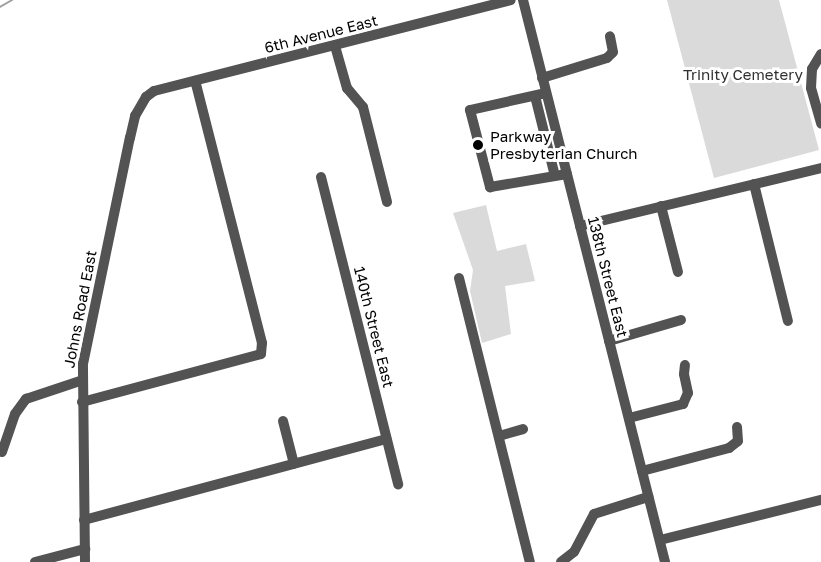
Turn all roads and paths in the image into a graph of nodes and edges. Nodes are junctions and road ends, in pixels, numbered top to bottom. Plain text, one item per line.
1 (512, 0) edge
2 (523, 0) edge
3 (610, 36) dead end
4 (335, 46) junction
5 (821, 54) edge
6 (542, 78) junction
7 (195, 81) junction
8 (546, 93) junction
9 (535, 96) junction
10 (142, 102) joint
11 (821, 124) edge
12 (821, 168) edge
13 (567, 174) junction
14 (555, 176) junction
15 (321, 177) dead end
16 (754, 184) junction
17 (387, 202) dead end
18 (661, 206) junction
19 (580, 226) junction
20 (678, 272) dead end
21 (459, 278) dead end
22 (681, 320) dead end
23 (788, 321) dead end
24 (609, 341) junction
25 (685, 365) dead end
26 (83, 380) junction
27 (82, 402) junction
28 (629, 418) junction
29 (283, 421) dead end
30 (737, 427) dead end
31 (523, 429) dead end
32 (499, 436) junction
33 (386, 439) junction
34 (2, 452) dead end
35 (294, 464) junction
36 (642, 471) junction
37 (398, 484) dead end
38 (648, 497) junction
39 (821, 500) edge
40 (84, 520) junction
41 (660, 540) junction
42 (85, 549) junction
43 (36, 562) edge
44 (85, 562) edge
45 (530, 562) edge
46 (561, 562) edge
47 (665, 562) edge

1 - 4 street, 6th Avenue East
2 - 6 street, 138th Street East
3 - 6 street
4 - 7 street, 6th Avenue East
4 - 17 street
5 - 11 street
6 - 8 street, 138th Street East
7 - 10 street, 6th Avenue East
7 - 27 street
8 - 9 street
8 - 13 street, 138th Street East
9 - 14 street
9 - 14 street
10 - 26 street, Johns Road East
12 - 16 street
13 - 14 street
13 - 19 street, 138th Street East
15 - 33 street, 140th Street East
16 - 18 street
16 - 23 street
18 - 19 street
18 - 20 street
19 - 24 street, 138th Street East
21 - 32 street
22 - 24 street
24 - 28 street, 138th Street East
25 - 28 street
26 - 27 street, Johns Road East
26 - 34 street
27 - 40 street, Johns Road East
28 - 36 street, 138th Street East
29 - 35 street
30 - 36 street
31 - 32 street
32 - 45 street
33 - 35 street
33 - 37 street, 140th Street East
35 - 40 street
36 - 38 street, 138th Street East
38 - 41 street, 138th Street East
38 - 46 street
39 - 41 street
40 - 42 street, Johns Road East
41 - 47 street, 138th Street East
42 - 43 street
42 - 44 street, Johns Road East

